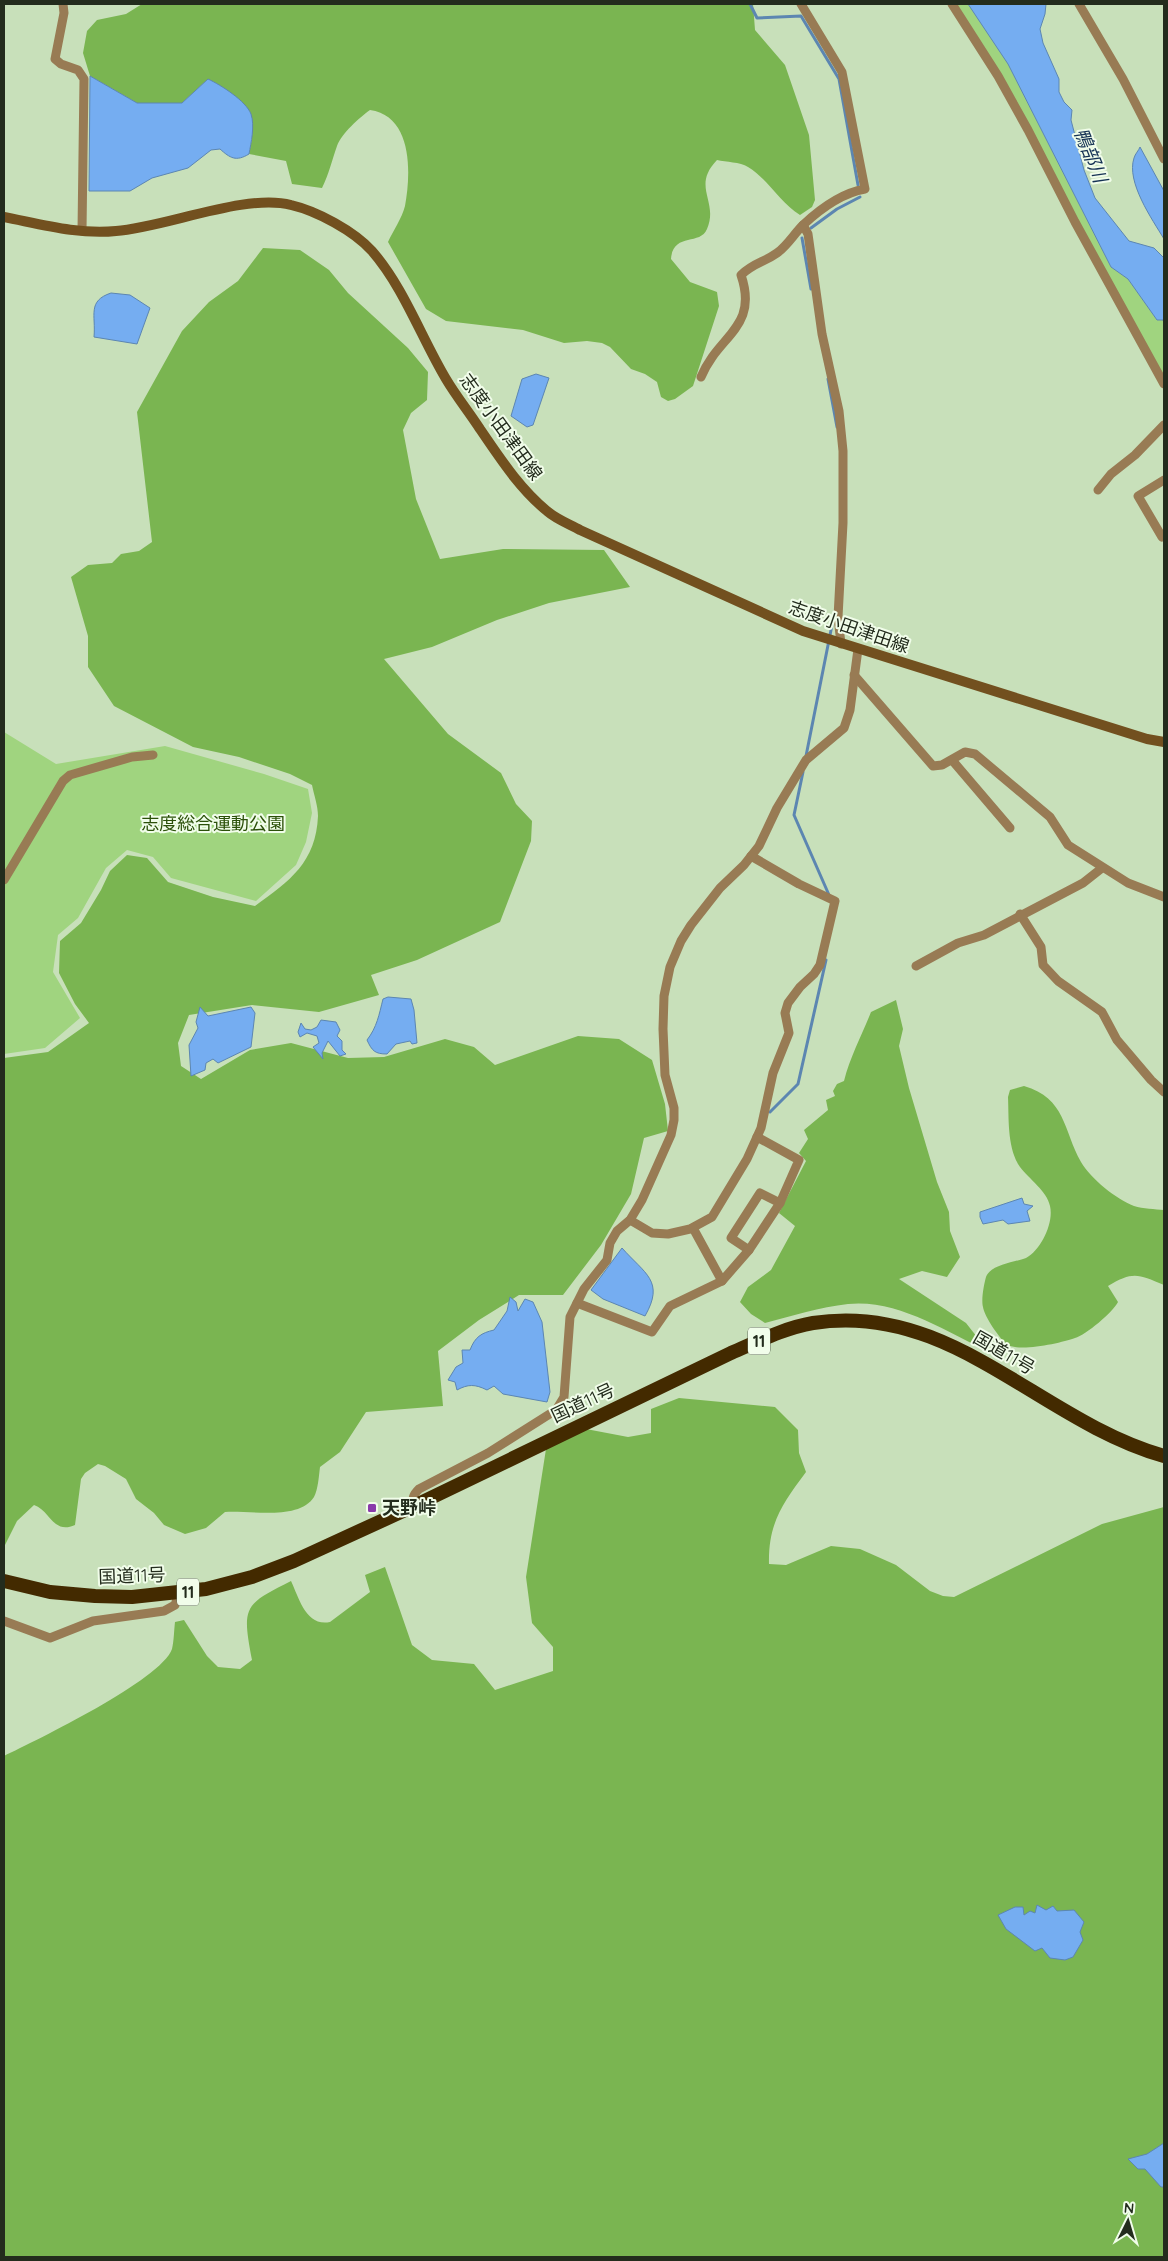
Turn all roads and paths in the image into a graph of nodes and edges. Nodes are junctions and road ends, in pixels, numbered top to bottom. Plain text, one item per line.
1 (63, 4) edge
2 (801, 4) edge
3 (952, 4) edge
4 (1079, 4) edge
5 (1164, 159) edge
6 (4, 217) edge
7 (803, 225) junction
8 (82, 231) junction
9 (702, 377) dead end
10 (1164, 384) edge
11 (1164, 425) edge
12 (1164, 480) edge
13 (1098, 490) dead end
14 (1164, 536) edge
15 (841, 644) junction
16 (858, 649) junction
17 (854, 675) junction
18 (1164, 742) edge
19 (153, 755) dead end
20 (952, 760) junction
21 (1010, 828) dead end
22 (751, 856) junction
23 (1102, 868) junction
24 (4, 880) edge
25 (1164, 897) edge
26 (1020, 914) junction
27 (916, 966) dead end
28 (1164, 1092) edge
29 (757, 1137) junction
30 (780, 1203) junction
31 (630, 1220) junction
32 (693, 1228) junction
33 (748, 1250) junction
34 (722, 1280) junction
35 (576, 1303) junction
36 (1164, 1456) edge
37 (414, 1506) junction
38 (4, 1581) edge
39 (179, 1593) junction
40 (4, 1621) edge

1 - 8 street
2 - 7 street
3 - 10 street
4 - 5 street
6 - 8 main road, 志度小田津田線
7 - 9 street
7 - 15 street
8 - 15 main road, 志度小田津田線
11 - 13 street
12 - 14 street
15 - 16 main road, 志度小田津田線
16 - 17 street
16 - 18 main road, 志度小田津田線
17 - 20 street
17 - 22 street
19 - 24 street
20 - 21 street
20 - 23 street
22 - 29 street
22 - 31 street
23 - 25 street
23 - 26 street
26 - 27 street
26 - 28 street
29 - 30 street
29 - 32 street
30 - 33 street
30 - 33 street
31 - 32 street
31 - 35 street
32 - 34 street
33 - 34 street
34 - 35 street
35 - 37 street
36 - 37 highway, 国道11号 / 11
37 - 39 highway, 国道11号 / 11
38 - 39 highway, 国道11号 / 11
39 - 40 street

